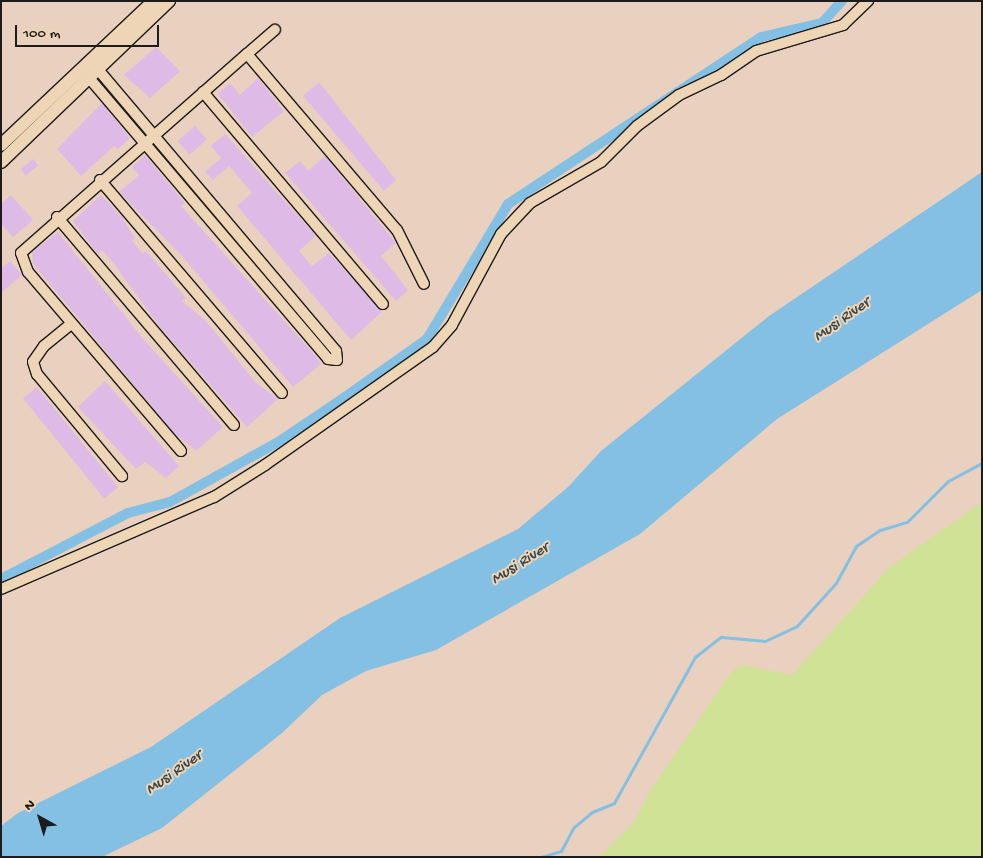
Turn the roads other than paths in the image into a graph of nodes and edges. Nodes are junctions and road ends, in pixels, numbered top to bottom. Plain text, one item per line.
1 (154, 1) edge
2 (169, 1) edge
3 (868, 1) edge
4 (275, 30) dead end
5 (247, 54) junction
6 (94, 75) junction
7 (203, 92) junction
8 (153, 135) junction
9 (143, 143) junction
10 (1, 145) edge
11 (1, 162) edge
12 (100, 180) junction
13 (57, 217) junction
14 (424, 284) dead end
15 (383, 304) dead end
16 (72, 324) junction
17 (282, 393) dead end
18 (234, 425) dead end
19 (181, 451) dead end
20 (122, 476) dead end
21 (1, 590) edge

1 - 10 street
2 - 6 street
3 - 21 street
4 - 5 street
5 - 7 street
5 - 14 street
6 - 8 street
6 - 9 street
6 - 11 street
7 - 8 street
7 - 15 street
8 - 9 street
8 - 9 street
9 - 12 street
12 - 13 street
12 - 17 street
13 - 16 street
13 - 18 street
16 - 19 street
16 - 20 street

